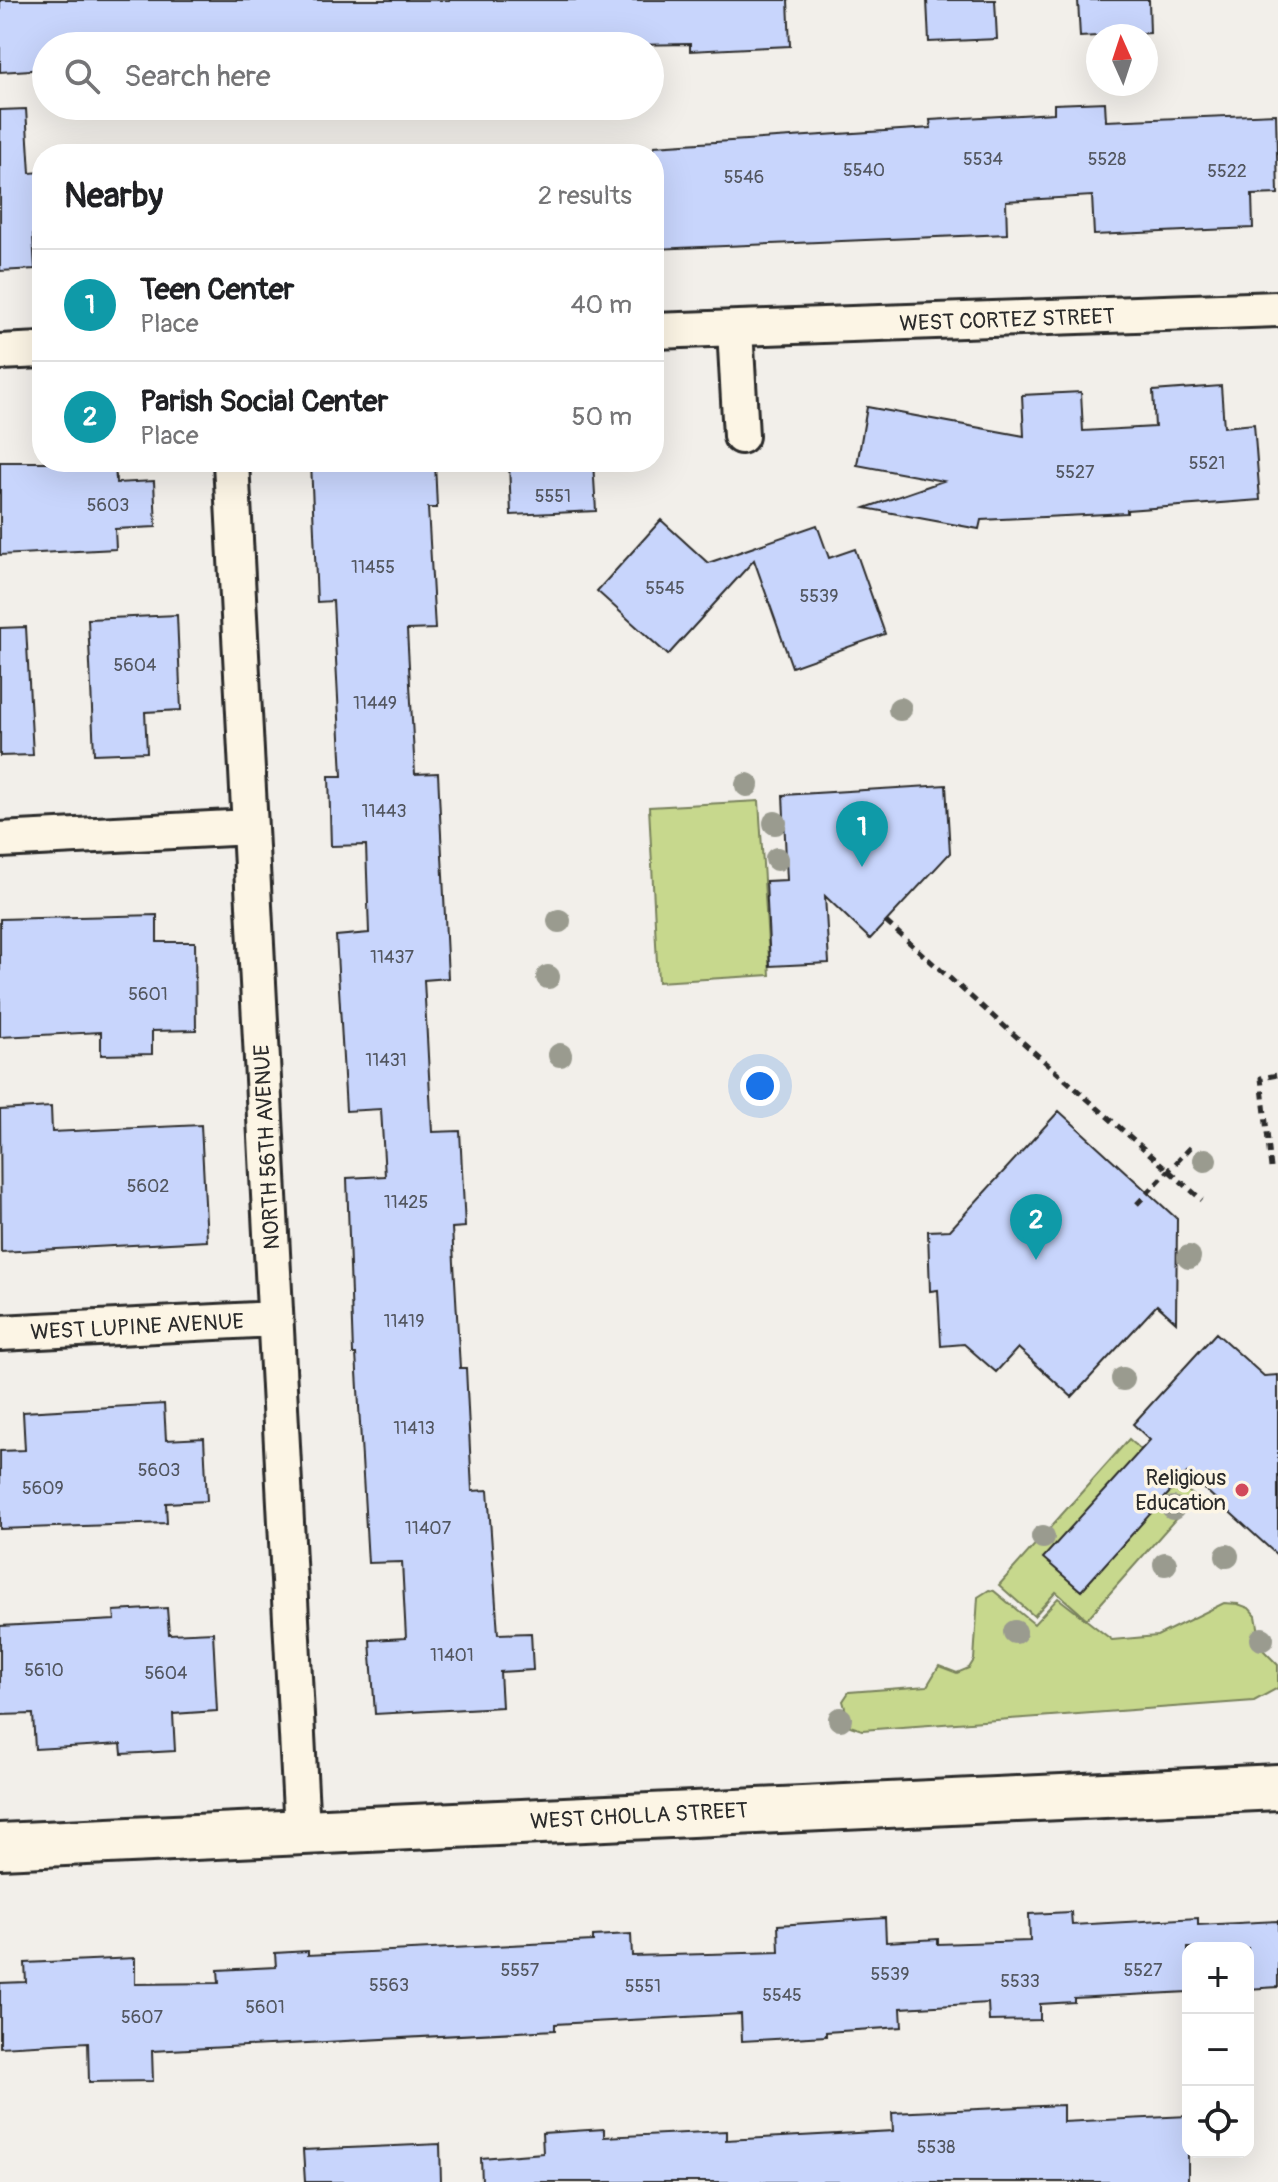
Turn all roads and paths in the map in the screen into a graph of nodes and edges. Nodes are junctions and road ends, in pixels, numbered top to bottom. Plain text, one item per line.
1 (1278, 309) edge
2 (735, 329) junction
3 (664, 331) edge
4 (32, 350) edge
5 (0, 352) edge
6 (741, 436) dead end
7 (232, 472) edge
8 (250, 827) junction
9 (0, 840) edge
10 (886, 922) dead end
11 (1278, 1075) edge
12 (1192, 1146) dead end
13 (1271, 1168) dead end
14 (1168, 1171) junction
15 (1202, 1200) dead end
16 (1137, 1204) dead end
17 (275, 1319) junction
18 (0, 1333) edge
19 (1278, 1787) edge
20 (302, 1831) junction
21 (0, 1846) edge

1 - 2 street, WEST CORTEZ STREET
2 - 3 street, WEST CORTEZ STREET
2 - 6 street
4 - 5 street
7 - 8 street, NORTH 56TH AVENUE
8 - 9 street
8 - 17 street, NORTH 56TH AVENUE
10 - 14 path
11 - 13 path
12 - 14 path
14 - 15 path
14 - 16 path
17 - 18 street, WEST LUPINE AVENUE
17 - 20 street, NORTH 56TH AVENUE
19 - 20 street, WEST CHOLLA STREET
20 - 21 street, WEST CHOLLA STREET

